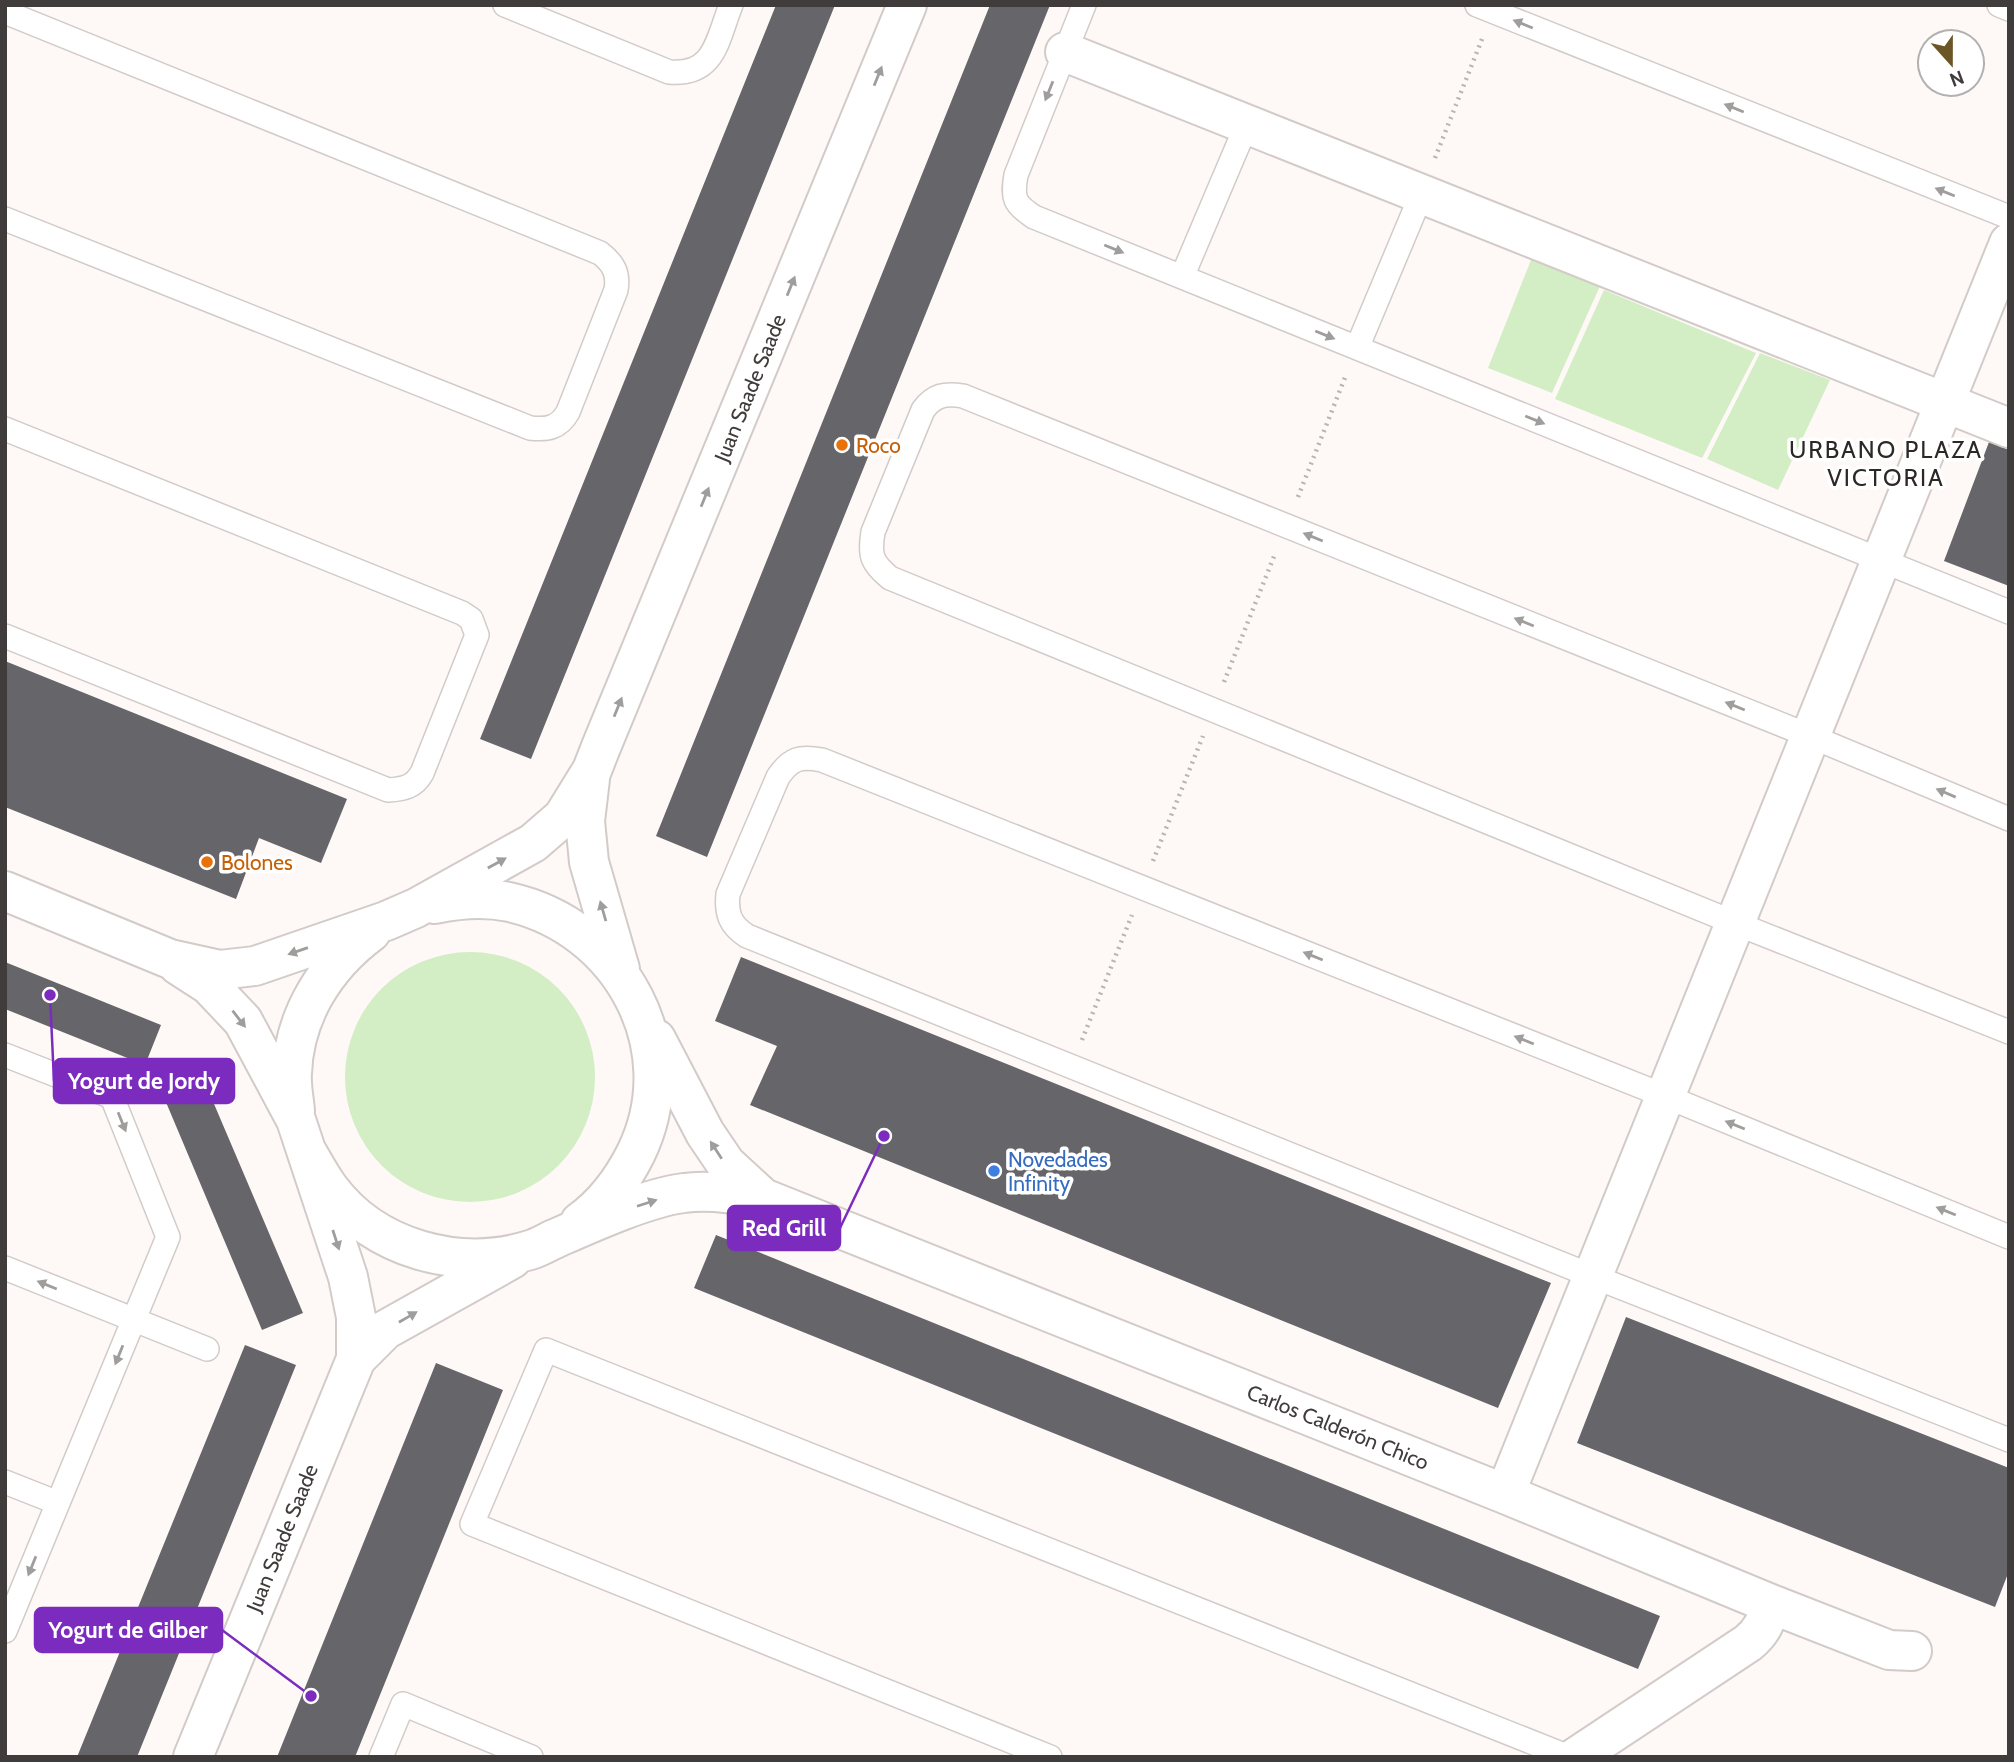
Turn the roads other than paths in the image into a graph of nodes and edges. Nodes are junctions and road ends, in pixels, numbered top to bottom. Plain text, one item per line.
1 (731, 5) edge
2 (907, 5) edge
3 (1084, 5) edge
4 (1999, 5) edge
5 (516, 7) edge
6 (1485, 8) edge
7 (2009, 9) edge
8 (5, 12) edge
9 (1065, 52) junction
10 (1247, 124) junction
11 (1422, 193) junction
12 (2009, 218) edge
13 (5, 219) edge
14 (2009, 243) edge
15 (1182, 277) junction
16 (1357, 348) junction
17 (1945, 402) junction
18 (2009, 428) edge
19 (5, 429) edge
20 (1881, 560) junction
21 (2009, 612) edge
22 (5, 636) edge
23 (1810, 736) junction
24 (592, 770) junction
25 (2009, 819) edge
26 (5, 891) edge
27 (401, 914) junction
28 (1735, 923) junction
29 (170, 959) junction
30 (631, 991) junction
31 (2009, 1032) edge
32 (5, 1055) edge
33 (1665, 1096) junction
34 (302, 1136) junction
35 (764, 1198) junction
36 (2009, 1237) edge
37 (545, 1243) junction
38 (5, 1268) edge
39 (1592, 1276) junction
40 (134, 1319) junction
41 (207, 1349) dead end
42 (355, 1359) junction
43 (2009, 1440) edge
44 (5, 1482) edge
45 (1505, 1493) junction
46 (58, 1503) junction
47 (1771, 1604) junction
48 (5, 1631) edge
49 (1912, 1651) dead end
50 (193, 1757) edge
51 (381, 1757) edge
52 (531, 1757) edge
53 (1050, 1757) edge
54 (1569, 1757) edge
55 (1576, 1757) edge

1 - 5 lane
24 -> 2 street, Juan Saade Saade
3 - 9 lane
4 - 7 lane
12 -> 6 lane
8 - 13 lane
9 - 10 street
9 -> 15 lane
10 - 11 street
10 - 15 lane
11 - 16 lane
11 - 17 street
14 - 17 street
15 -> 16 lane
16 -> 20 lane
17 - 18 street
17 - 20 street
19 - 22 lane
20 - 21 lane
20 - 23 street
25 -> 23 lane
23 - 28 street
23 -> 28 lane
27 -> 24 street
30 -> 24 street
26 - 29 street
27 -> 29 street
27 - 30 street
27 - 34 street
28 - 31 lane
28 - 33 street
29 -> 34 street
35 -> 30 street
30 - 37 street
32 -> 40 lane
36 -> 33 lane
33 - 39 street
33 -> 39 lane
34 - 37 street
34 -> 42 street
37 -> 35 street
35 - 45 street, Carlos Calderón Chico
42 -> 37 street
40 -> 38 lane
39 - 43 lane
39 - 45 street
40 - 41 lane
40 -> 46 lane
42 - 50 street, Juan Saade Saade
44 - 46 lane
45 - 47 street, Carlos Calderón Chico
46 -> 48 lane
47 - 49 street, Carlos Calderón Chico
47 - 55 street
51 - 52 lane
53 - 54 lane

